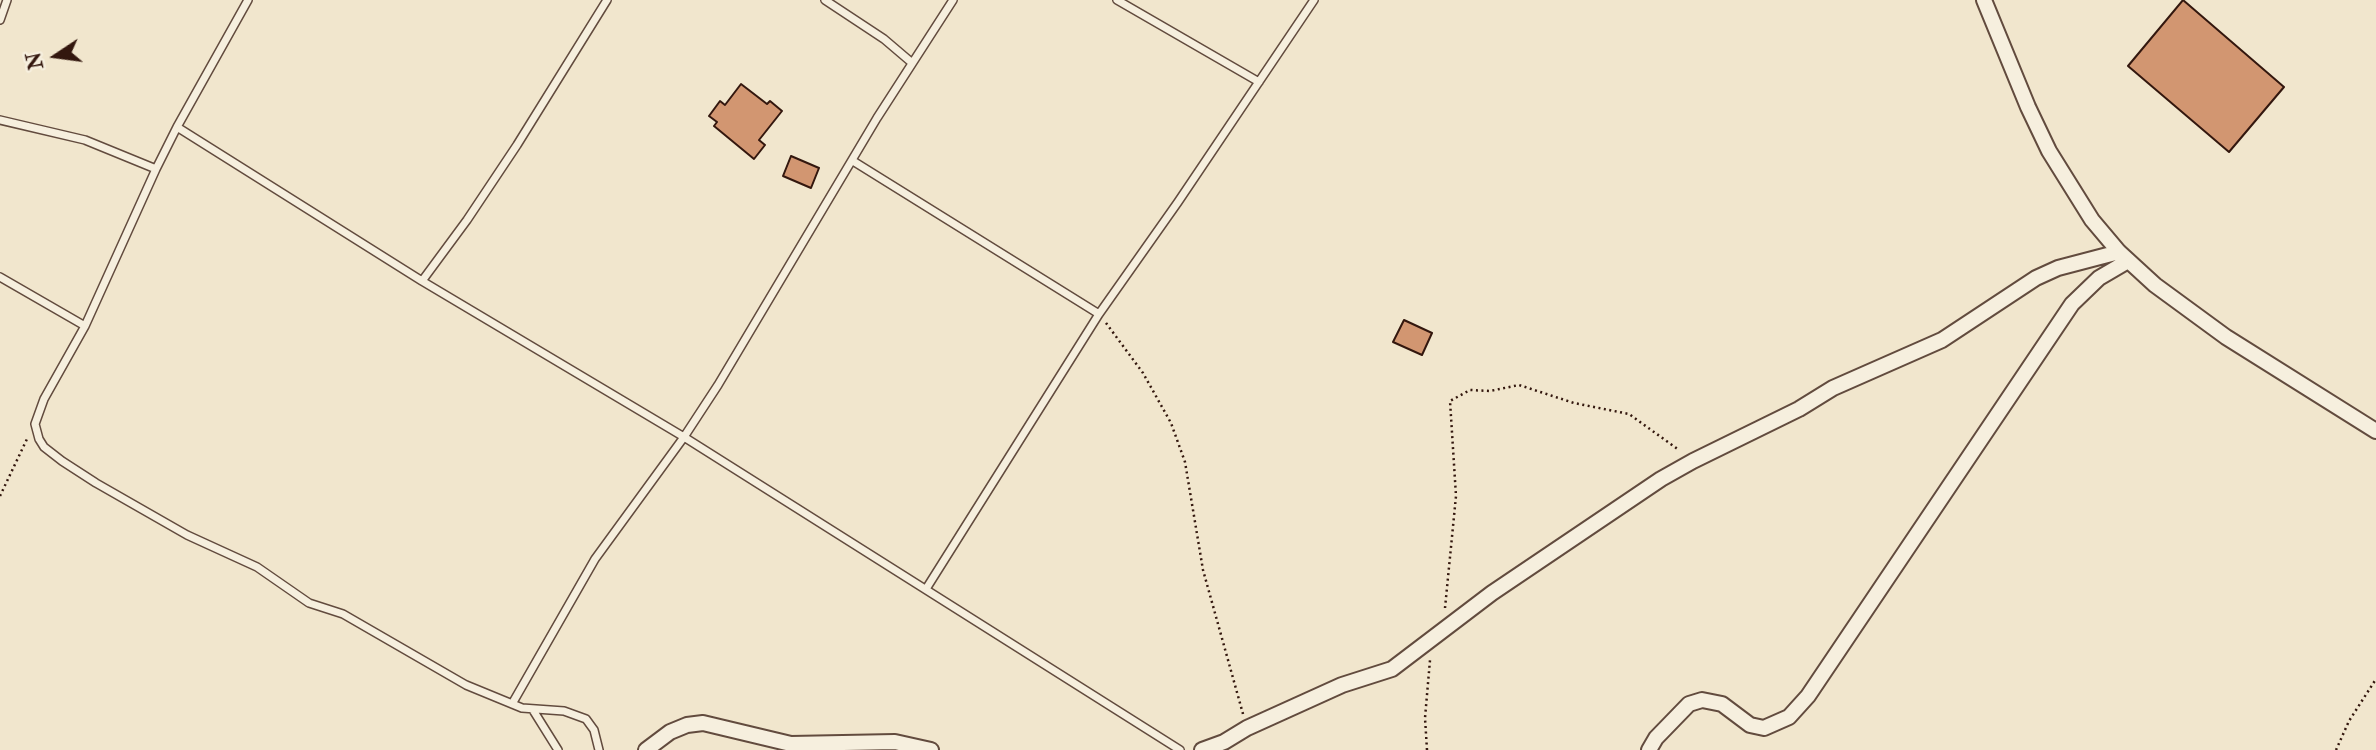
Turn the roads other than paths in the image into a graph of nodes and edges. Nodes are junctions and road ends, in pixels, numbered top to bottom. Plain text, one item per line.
1 (7, 0) edge
2 (248, 0) edge
3 (607, 0) edge
4 (825, 0) edge
5 (953, 0) edge
6 (1117, 0) edge
7 (1314, 0) edge
8 (1984, 0) edge
9 (0, 20) edge
10 (911, 62) junction
11 (1259, 82) junction
12 (0, 120) edge
13 (177, 127) junction
14 (853, 161) junction
15 (156, 169) junction
16 (2124, 257) junction
17 (0, 277) edge
18 (422, 281) junction
19 (1099, 314) junction
20 (85, 326) junction
21 (2376, 431) edge
22 (684, 437) junction
23 (926, 589) junction
24 (512, 704) junction
25 (533, 710) junction
26 (558, 750) edge
27 (599, 750) edge
28 (646, 750) edge
29 (931, 750) edge
30 (1180, 750) edge
31 (1202, 750) edge
32 (1649, 750) edge

1 - 9 lane
2 - 13 lane
3 - 18 lane
4 - 10 lane
5 - 10 lane
6 - 11 lane
7 - 11 lane
8 - 16 street
10 - 14 lane
11 - 19 lane
12 - 15 lane
13 - 15 lane
13 - 18 lane
14 - 19 lane
14 - 22 lane
15 - 20 lane
16 - 21 street
16 - 31 street
16 - 32 street
17 - 20 lane
18 - 22 lane
19 - 23 lane
20 - 24 lane
22 - 23 lane
22 - 24 lane
23 - 30 lane
24 - 25 lane
25 - 26 lane
25 - 27 lane
28 - 29 street

